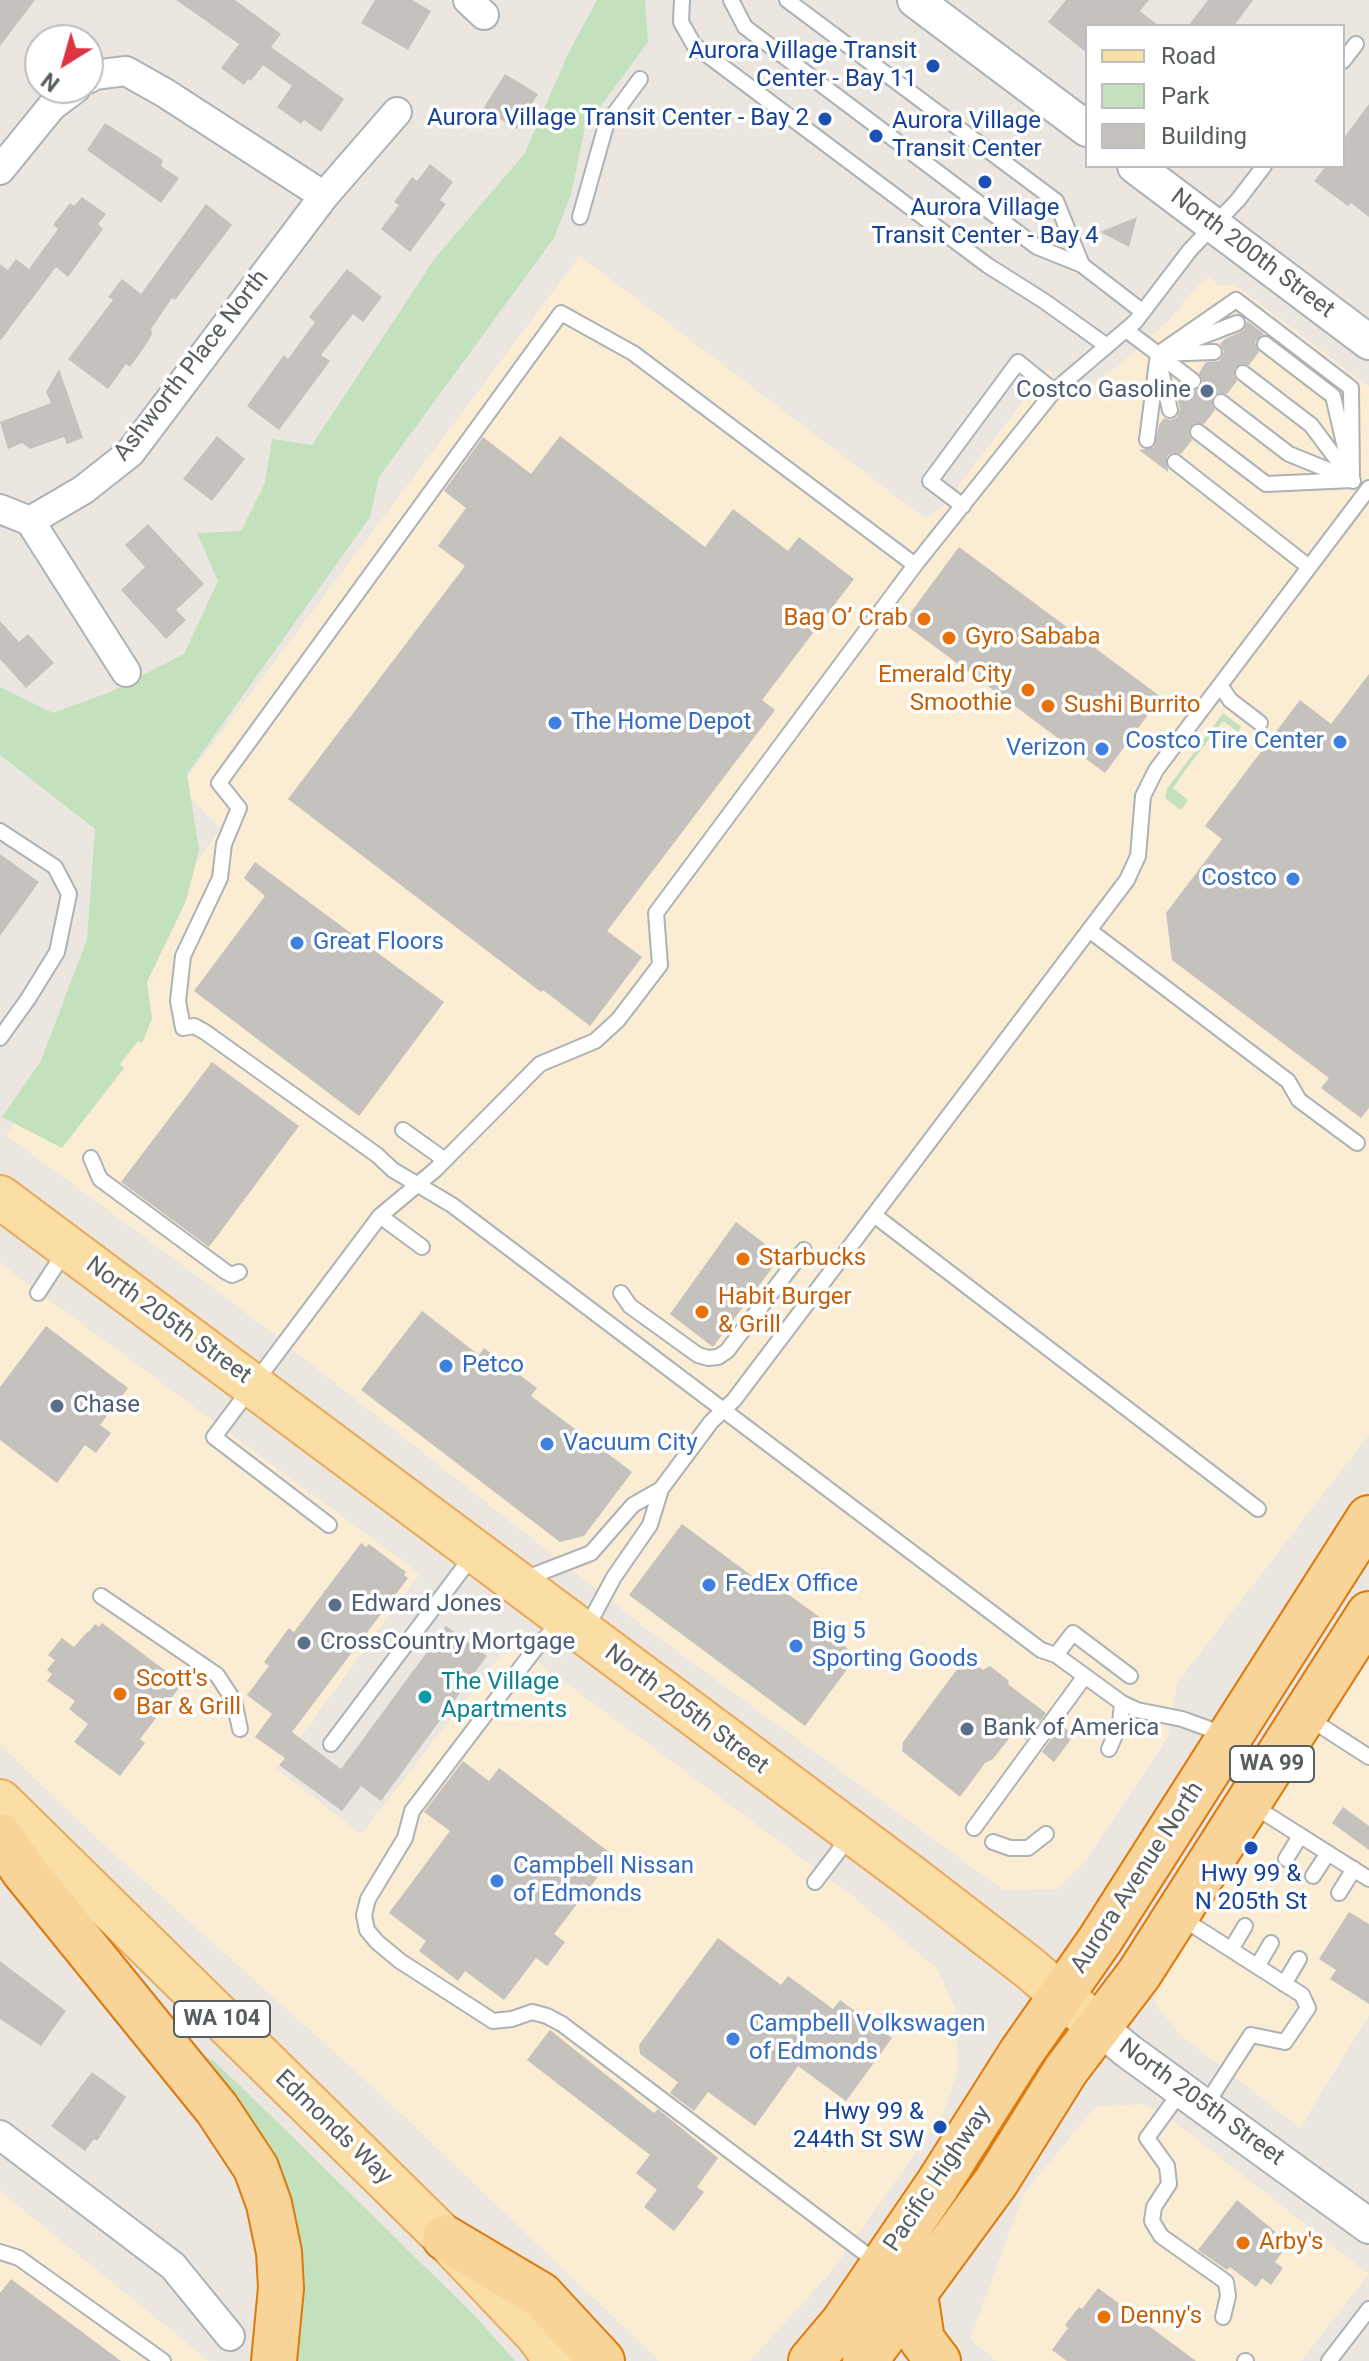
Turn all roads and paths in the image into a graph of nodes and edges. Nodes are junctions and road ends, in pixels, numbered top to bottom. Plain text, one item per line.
1 (682, 0) edge
2 (731, 0) edge
3 (787, 0) edge
4 (915, 0) edge
5 (1356, 44) dead end
6 (1345, 58) edge
7 (104, 76) edge
8 (640, 79) dead end
9 (55, 104) edge
10 (397, 112) dead end
11 (1085, 128) edge
12 (1138, 168) edge
13 (1262, 168) edge
14 (0, 170) edge
15 (324, 196) junction
16 (580, 217) dead end
17 (1214, 225) junction
18 (1082, 265) junction
19 (1143, 312) junction
20 (1237, 323) dead end
21 (1126, 330) junction
22 (1369, 342) edge
23 (1265, 344) dead end
24 (1107, 346) junction
25 (1214, 352) dead end
26 (1158, 354) junction
27 (1243, 373) dead end
28 (1193, 381) dead end
29 (1054, 391) junction
30 (1221, 402) dead end
31 (1170, 410) dead end
32 (1198, 432) dead end
33 (1147, 440) dead end
34 (1175, 462) dead end
35 (1352, 480) junction
36 (1368, 490) edge
37 (963, 506) junction
38 (0, 509) edge
39 (30, 521) junction
40 (915, 565) junction
41 (1309, 567) junction
42 (126, 672) dead end
43 (1220, 685) junction
44 (1260, 723) dead end
45 (0, 831) edge
46 (1089, 930) junction
47 (0, 1038) edge
48 (403, 1130) dead end
49 (1357, 1143) dead end
50 (91, 1158) dead end
51 (445, 1160) junction
52 (417, 1185) junction
53 (8, 1207) edge
54 (874, 1215) junction
55 (380, 1216) junction
56 (68, 1247) junction
57 (422, 1247) dead end
58 (804, 1250) dead end
59 (239, 1272) dead end
60 (38, 1293) dead end
61 (621, 1293) dead end
62 (253, 1383) junction
63 (723, 1410) junction
64 (661, 1489) junction
65 (1258, 1509) dead end
66 (1369, 1518) edge
67 (329, 1525) dead end
68 (475, 1551) junction
69 (516, 1582) junction
70 (101, 1596) dead end
71 (1369, 1614) edge
72 (574, 1625) junction
73 (1056, 1655) junction
74 (1085, 1676) junction
75 (1130, 1676) dead end
76 (1122, 1703) junction
77 (1303, 1714) junction
78 (240, 1729) dead end
79 (1230, 1737) junction
80 (331, 1744) dead end
81 (1109, 1749) dead end
82 (1369, 1757) edge
83 (0, 1801) edge
84 (1248, 1802) junction
85 (974, 1828) dead end
86 (852, 1833) junction
87 (1046, 1834) dead end
88 (0, 1836) edge
89 (1300, 1836) junction
90 (993, 1842) dead end
91 (1328, 1853) junction
92 (1286, 1859) dead end
93 (1354, 1869) junction
94 (1313, 1876) dead end
95 (1369, 1879) edge
96 (815, 1882) dead end
97 (1339, 1893) dead end
98 (1177, 1915) junction
99 (1245, 1926) dead end
100 (1271, 1943) dead end
101 (1232, 1948) junction
102 (1299, 1959) dead end
103 (1258, 1965) junction
104 (1284, 1984) junction
105 (1061, 1995) junction
106 (1099, 2027) junction
107 (1193, 2098) junction
108 (0, 2135) edge
109 (1369, 2226) edge
110 (445, 2238) junction
111 (0, 2252) edge
112 (881, 2265) junction
113 (915, 2294) junction
114 (1369, 2309) edge
115 (1223, 2317) dead end
116 (230, 2336) dead end
117 (163, 2361) edge
118 (274, 2361) edge
119 (556, 2361) edge
120 (602, 2361) edge
121 (811, 2361) edge
122 (865, 2361) edge
123 (938, 2361) edge
124 (1329, 2361) edge

1 - 24 lane
2 - 18 lane
3 - 18 lane
4 - 11 street
5 - 6 lane
7 - 15 street
8 - 16 lane
9 - 14 street
10 - 15 street, Ashworth Place North
12 - 17 street, North 200th Street
13 - 17 lane
15 - 39 street, Ashworth Place North
17 - 19 lane
17 - 22 street, North 200th Street
18 - 19 lane
19 - 21 lane
20 - 26 lane
21 - 24 lane
21 - 26 lane
23 - 35 lane
24 - 29 lane
25 - 26 lane
26 - 28 lane
26 - 31 lane
26 - 33 lane
26 - 35 lane
27 - 35 lane
29 - 37 lane
29 - 37 lane
30 - 35 lane
32 - 35 lane
34 - 41 lane
35 - 36 lane
36 - 41 lane
37 - 40 lane
38 - 39 street
39 - 42 street
40 - 51 lane
40 - 52 lane
41 - 43 lane
43 - 44 lane
43 - 46 lane
45 - 47 lane
46 - 49 lane
46 - 54 lane
48 - 51 lane
50 - 59 lane
51 - 52 lane
52 - 55 lane
52 - 63 lane
53 - 56 main road, North 205th Street
54 - 63 lane
54 - 65 lane
55 - 57 lane
55 - 62 lane
56 - 60 lane
56 - 62 main road, North 205th Street
58 - 61 lane
62 - 67 lane
62 - 68 main road, North 205th Street
63 - 64 lane
63 - 73 lane
64 - 69 lane
64 - 72 lane
66 - 79 highway, Aurora Avenue North / WA 99
68 - 69 main road, North 205th Street
68 - 80 lane
69 - 72 main road, North 205th Street
70 - 78 lane
71 - 77 highway, WA 99
72 - 86 main road, North 205th Street
72 - 112 lane
73 - 74 lane
73 - 75 lane
74 - 76 lane
74 - 85 lane
76 - 79 lane
76 - 81 lane
77 - 82 lane
77 - 84 highway, WA 99
79 - 105 highway, Aurora Avenue North / WA 99
83 - 110 main road, Edmonds Way / WA 104
84 - 89 lane
84 - 98 highway, WA 99
86 - 96 lane
86 - 105 main road, North 205th Street
87 - 90 lane
88 - 118 highway
89 - 91 lane
89 - 92 lane
91 - 93 lane
91 - 94 lane
93 - 95 lane
93 - 97 lane
98 - 101 lane
98 - 106 highway, WA 99
99 - 101 lane
100 - 103 lane
101 - 103 lane
102 - 104 lane
103 - 104 lane
104 - 107 lane
105 - 106 main road, North 205th Street
105 - 112 highway, Pacific Highway / WA 99
106 - 107 street, North 205th Street
106 - 113 highway, Pacific Highway / WA 99
107 - 109 street, North 205th Street
107 - 115 lane
108 - 116 street
110 - 119 main road, Edmonds Way / WA 104
110 - 120 highway
111 - 117 lane
112 - 121 highway, Pacific Highway / WA 99
113 - 122 highway, Pacific Highway / WA 99
113 - 123 highway
114 - 124 lane

